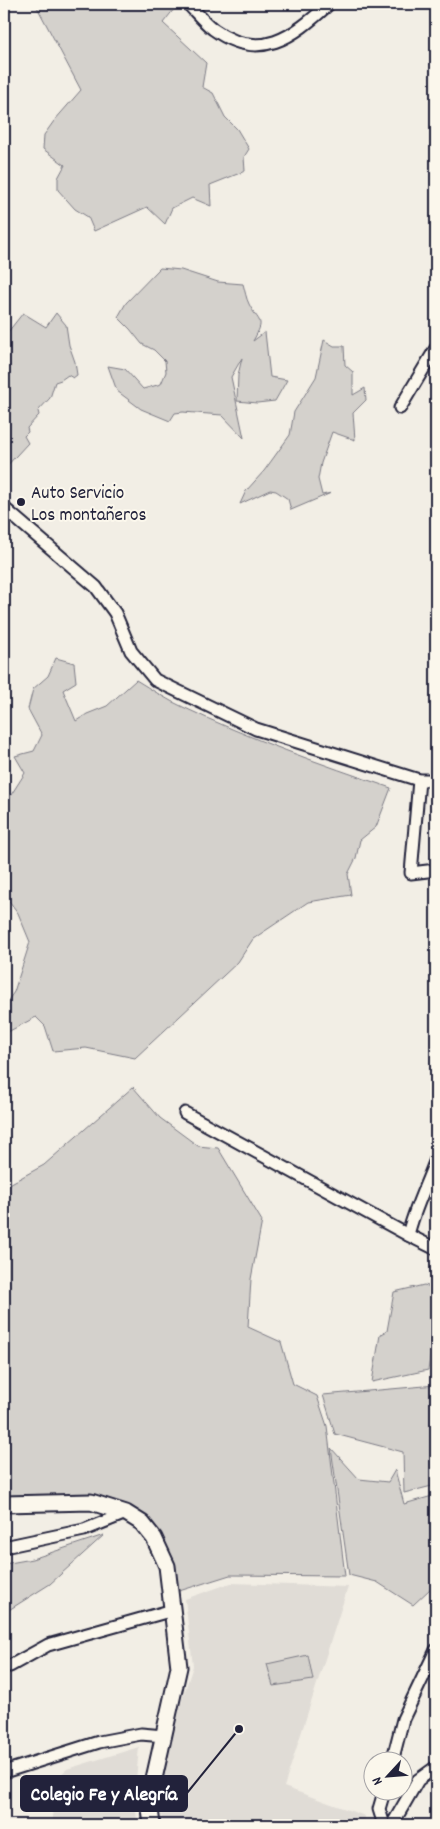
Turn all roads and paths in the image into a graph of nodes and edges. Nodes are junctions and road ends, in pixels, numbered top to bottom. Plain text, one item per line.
1 (188, 4) edge
2 (329, 4) edge
3 (436, 348) edge
4 (400, 408) dead end
5 (4, 508) edge
6 (419, 780) junction
7 (436, 780) edge
8 (436, 870) edge
9 (185, 1113) dead end
10 (436, 1158) edge
11 (408, 1235) junction
12 (436, 1248) edge
13 (4, 1504) edge
14 (126, 1513) junction
15 (4, 1547) edge
16 (173, 1610) junction
17 (436, 1650) edge
18 (10, 1666) dead end
19 (164, 1736) junction
20 (395, 1752) edge
21 (436, 1767) edge
22 (4, 1772) edge
23 (381, 1802) edge
24 (152, 1825) edge
25 (384, 1825) edge
26 (392, 1825) edge

1 - 2 street
3 - 4 street
5 - 6 street
6 - 7 street
6 - 8 street
9 - 11 street
10 - 11 street
11 - 12 street
13 - 14 street
14 - 15 street
14 - 16 street
16 - 18 street
16 - 19 street
17 - 20 street
19 - 22 street
19 - 24 street
21 - 26 street
23 - 25 street

